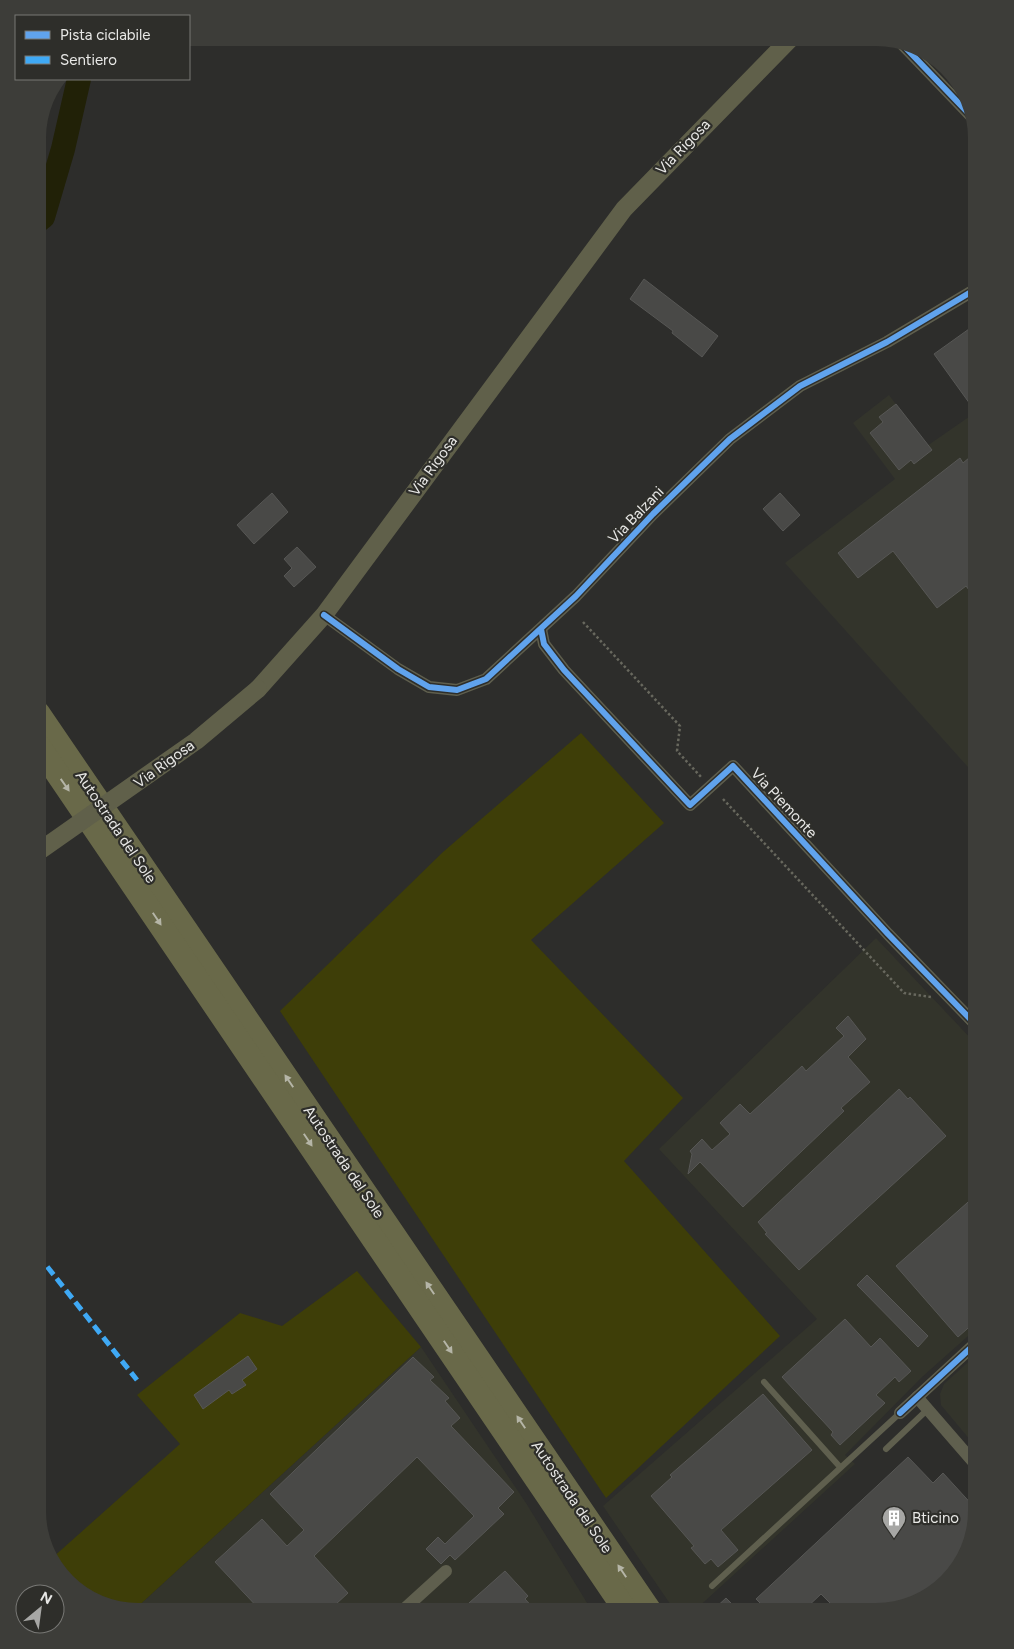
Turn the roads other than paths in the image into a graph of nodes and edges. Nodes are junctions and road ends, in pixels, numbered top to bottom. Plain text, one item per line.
1 (782, 46) edge
2 (912, 54) edge
3 (962, 106) edge
4 (968, 294) edge
5 (324, 615) junction
6 (540, 629) junction
7 (46, 725) edge
8 (46, 757) edge
9 (46, 846) edge
10 (968, 1017) edge
11 (968, 1351) edge
12 (764, 1382) dead end
13 (917, 1397) junction
14 (928, 1409) junction
15 (900, 1412) joint
16 (886, 1449) dead end
17 (968, 1456) edge
18 (840, 1467) junction
19 (446, 1571) dead end
20 (712, 1586) dead end
21 (411, 1603) edge
22 (621, 1603) edge
23 (644, 1603) edge

1 - 5 main road, Via Rigosa
2 - 3 street
4 - 6 street, Via Balzani
5 - 6 street, Via Balzani
5 - 9 main road, Via Rigosa, bridge
6 - 10 street, Via Piemonte
23 -> 7 highway, Autostrada del Sole
8 -> 22 highway, Autostrada del Sole
11 - 13 street
12 - 18 lane
13 - 14 street
13 - 15 street
14 - 16 lane
14 - 17 street
15 - 18 lane
18 - 20 lane
19 - 21 street

